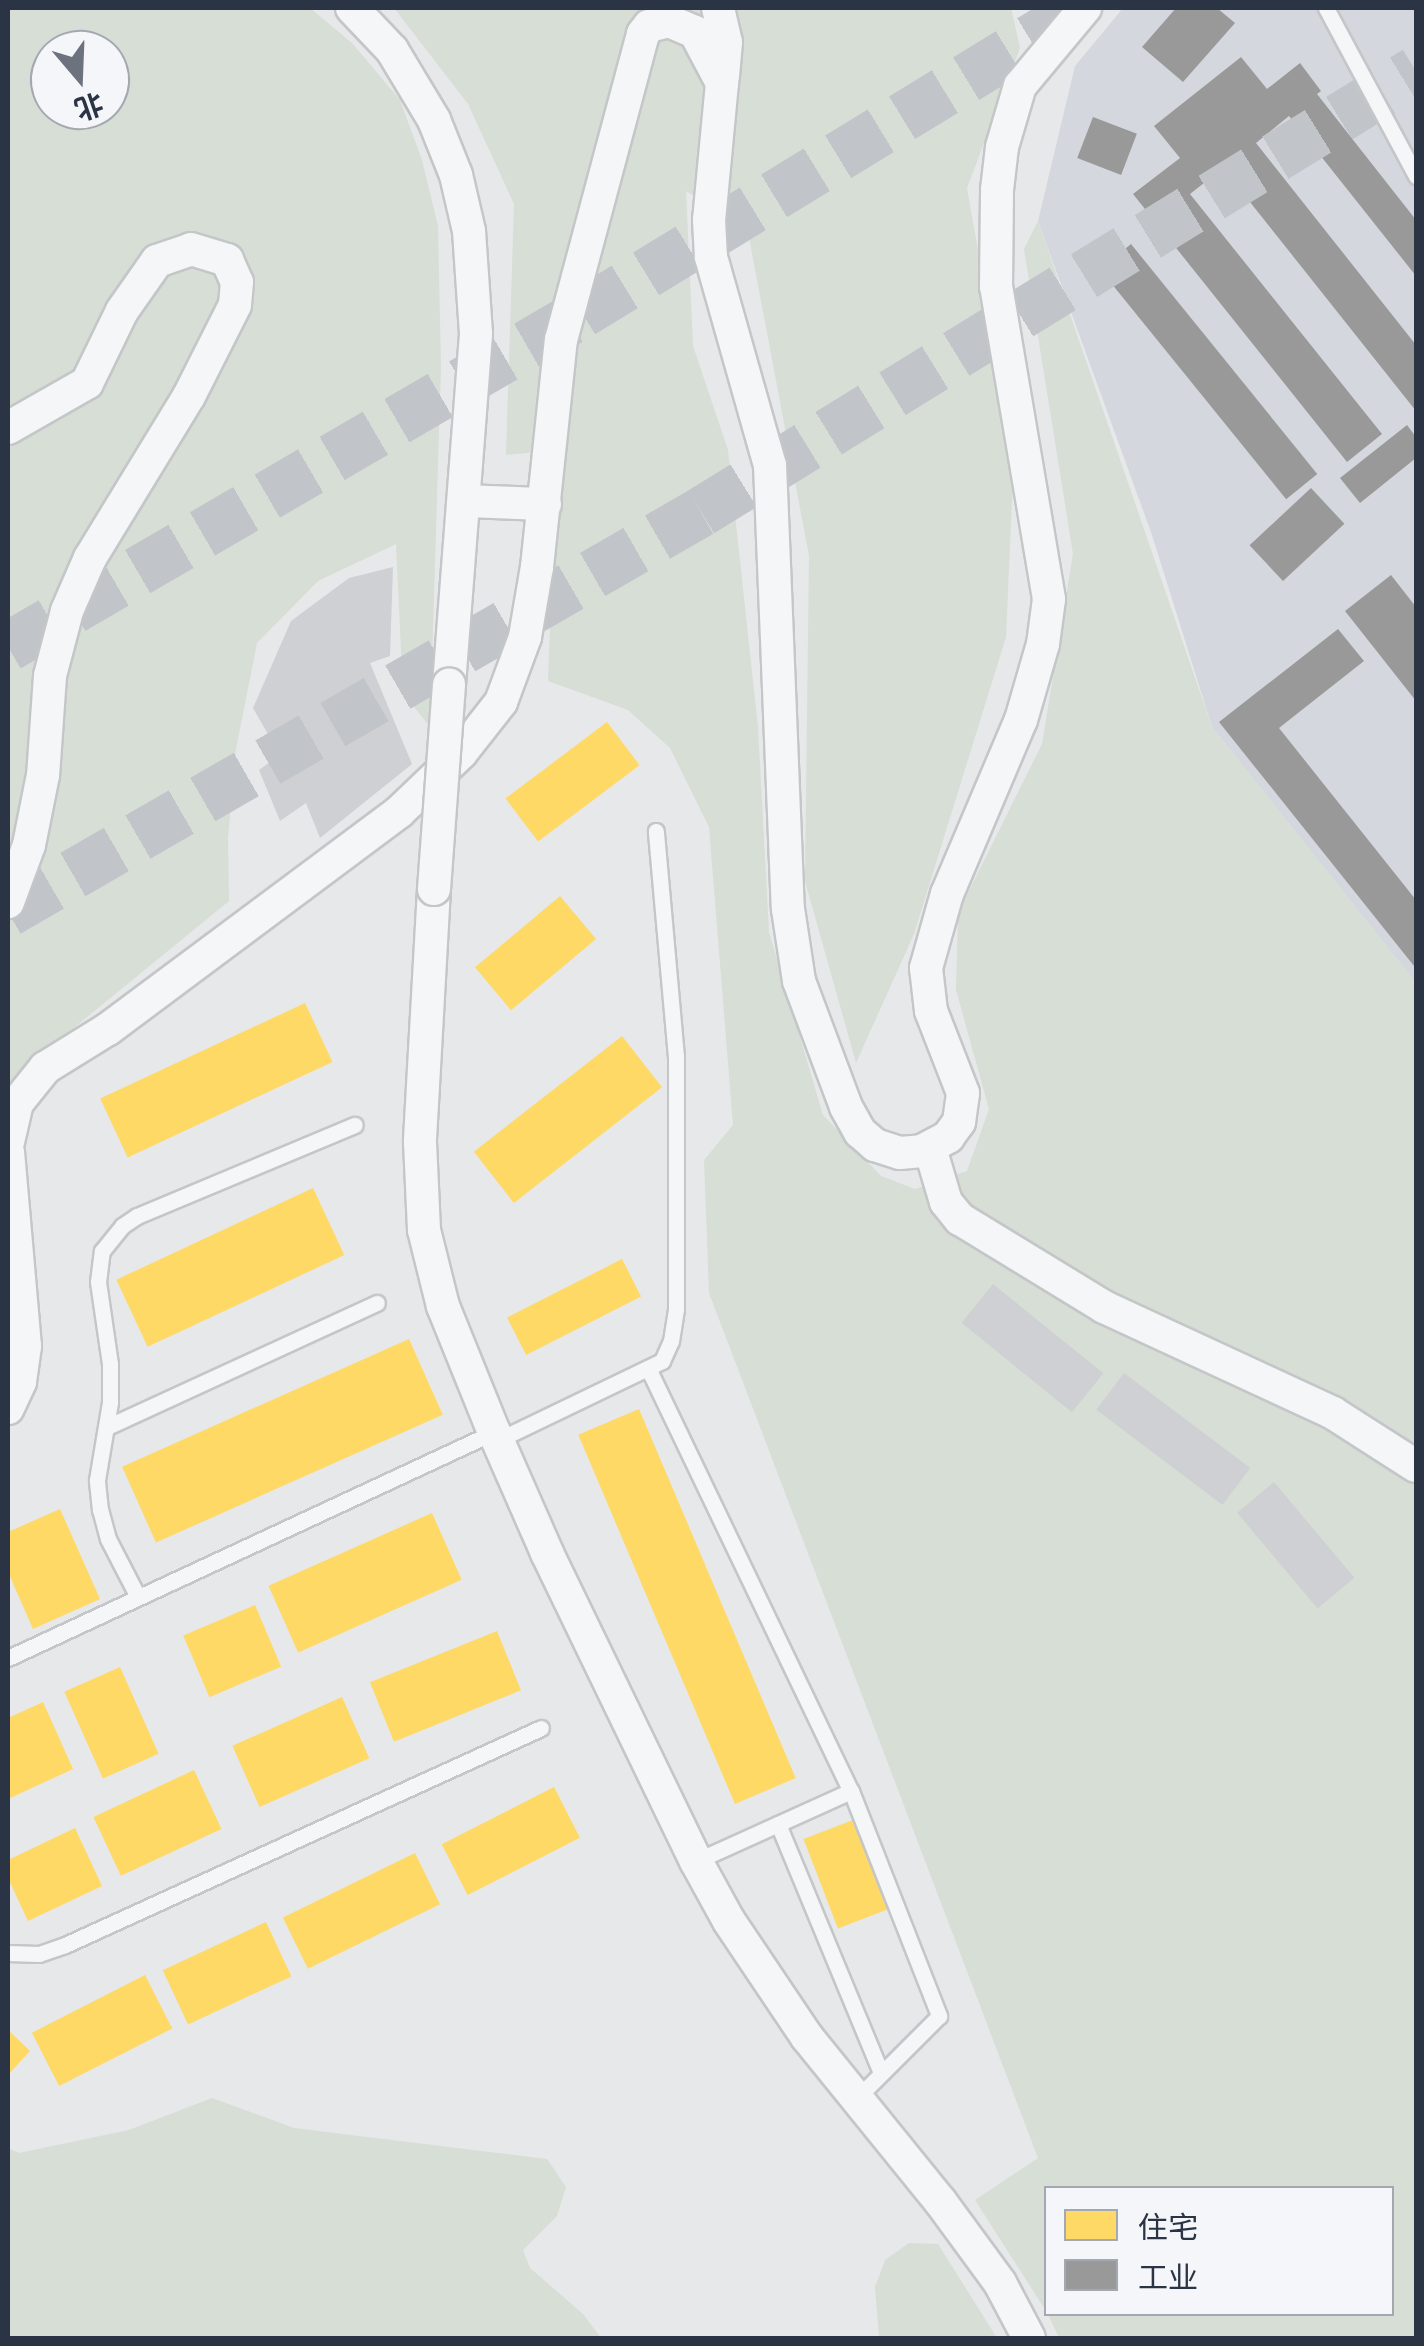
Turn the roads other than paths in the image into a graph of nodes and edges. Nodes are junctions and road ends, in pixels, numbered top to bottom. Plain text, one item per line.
1 (352, 8) edge
2 (718, 8) edge
3 (1084, 8) edge
4 (1326, 8) edge
5 (722, 83) junction
6 (1416, 176) edge
7 (8, 428) edge
8 (466, 501) junction
9 (545, 504) junction
10 (656, 831) dead end
11 (8, 902) edge
12 (355, 1125) dead end
13 (8, 1142) edge
14 (930, 1148) junction
15 (8, 1152) edge
16 (377, 1302) dead end
17 (648, 1368) junction
18 (8, 1408) edge
19 (107, 1427) junction
20 (496, 1436) junction
21 (1416, 1466) edge
22 (138, 1597) junction
23 (8, 1658) edge
24 (541, 1728) dead end
25 (852, 1791) junction
26 (778, 1824) junction
27 (696, 1862) junction
28 (8, 1952) edge
29 (882, 2073) junction
30 (857, 2098) junction
31 (1029, 2338) edge

1 - 8 street
2 - 5 street
3 - 14 street
4 - 6 lane
5 - 9 street
5 - 14 street
7 - 11 street
8 - 9 street
8 - 20 street, bridge
9 - 13 street
10 - 17 lane
12 - 19 lane
14 - 21 street
15 - 18 street
16 - 19 lane
17 - 20 lane
17 - 25 lane
19 - 22 lane
20 - 22 lane
20 - 27 street
22 - 23 lane
24 - 28 lane
25 - 26 lane
25 - 29 lane
26 - 27 lane
26 - 29 lane
27 - 30 street
29 - 30 lane
30 - 31 street

